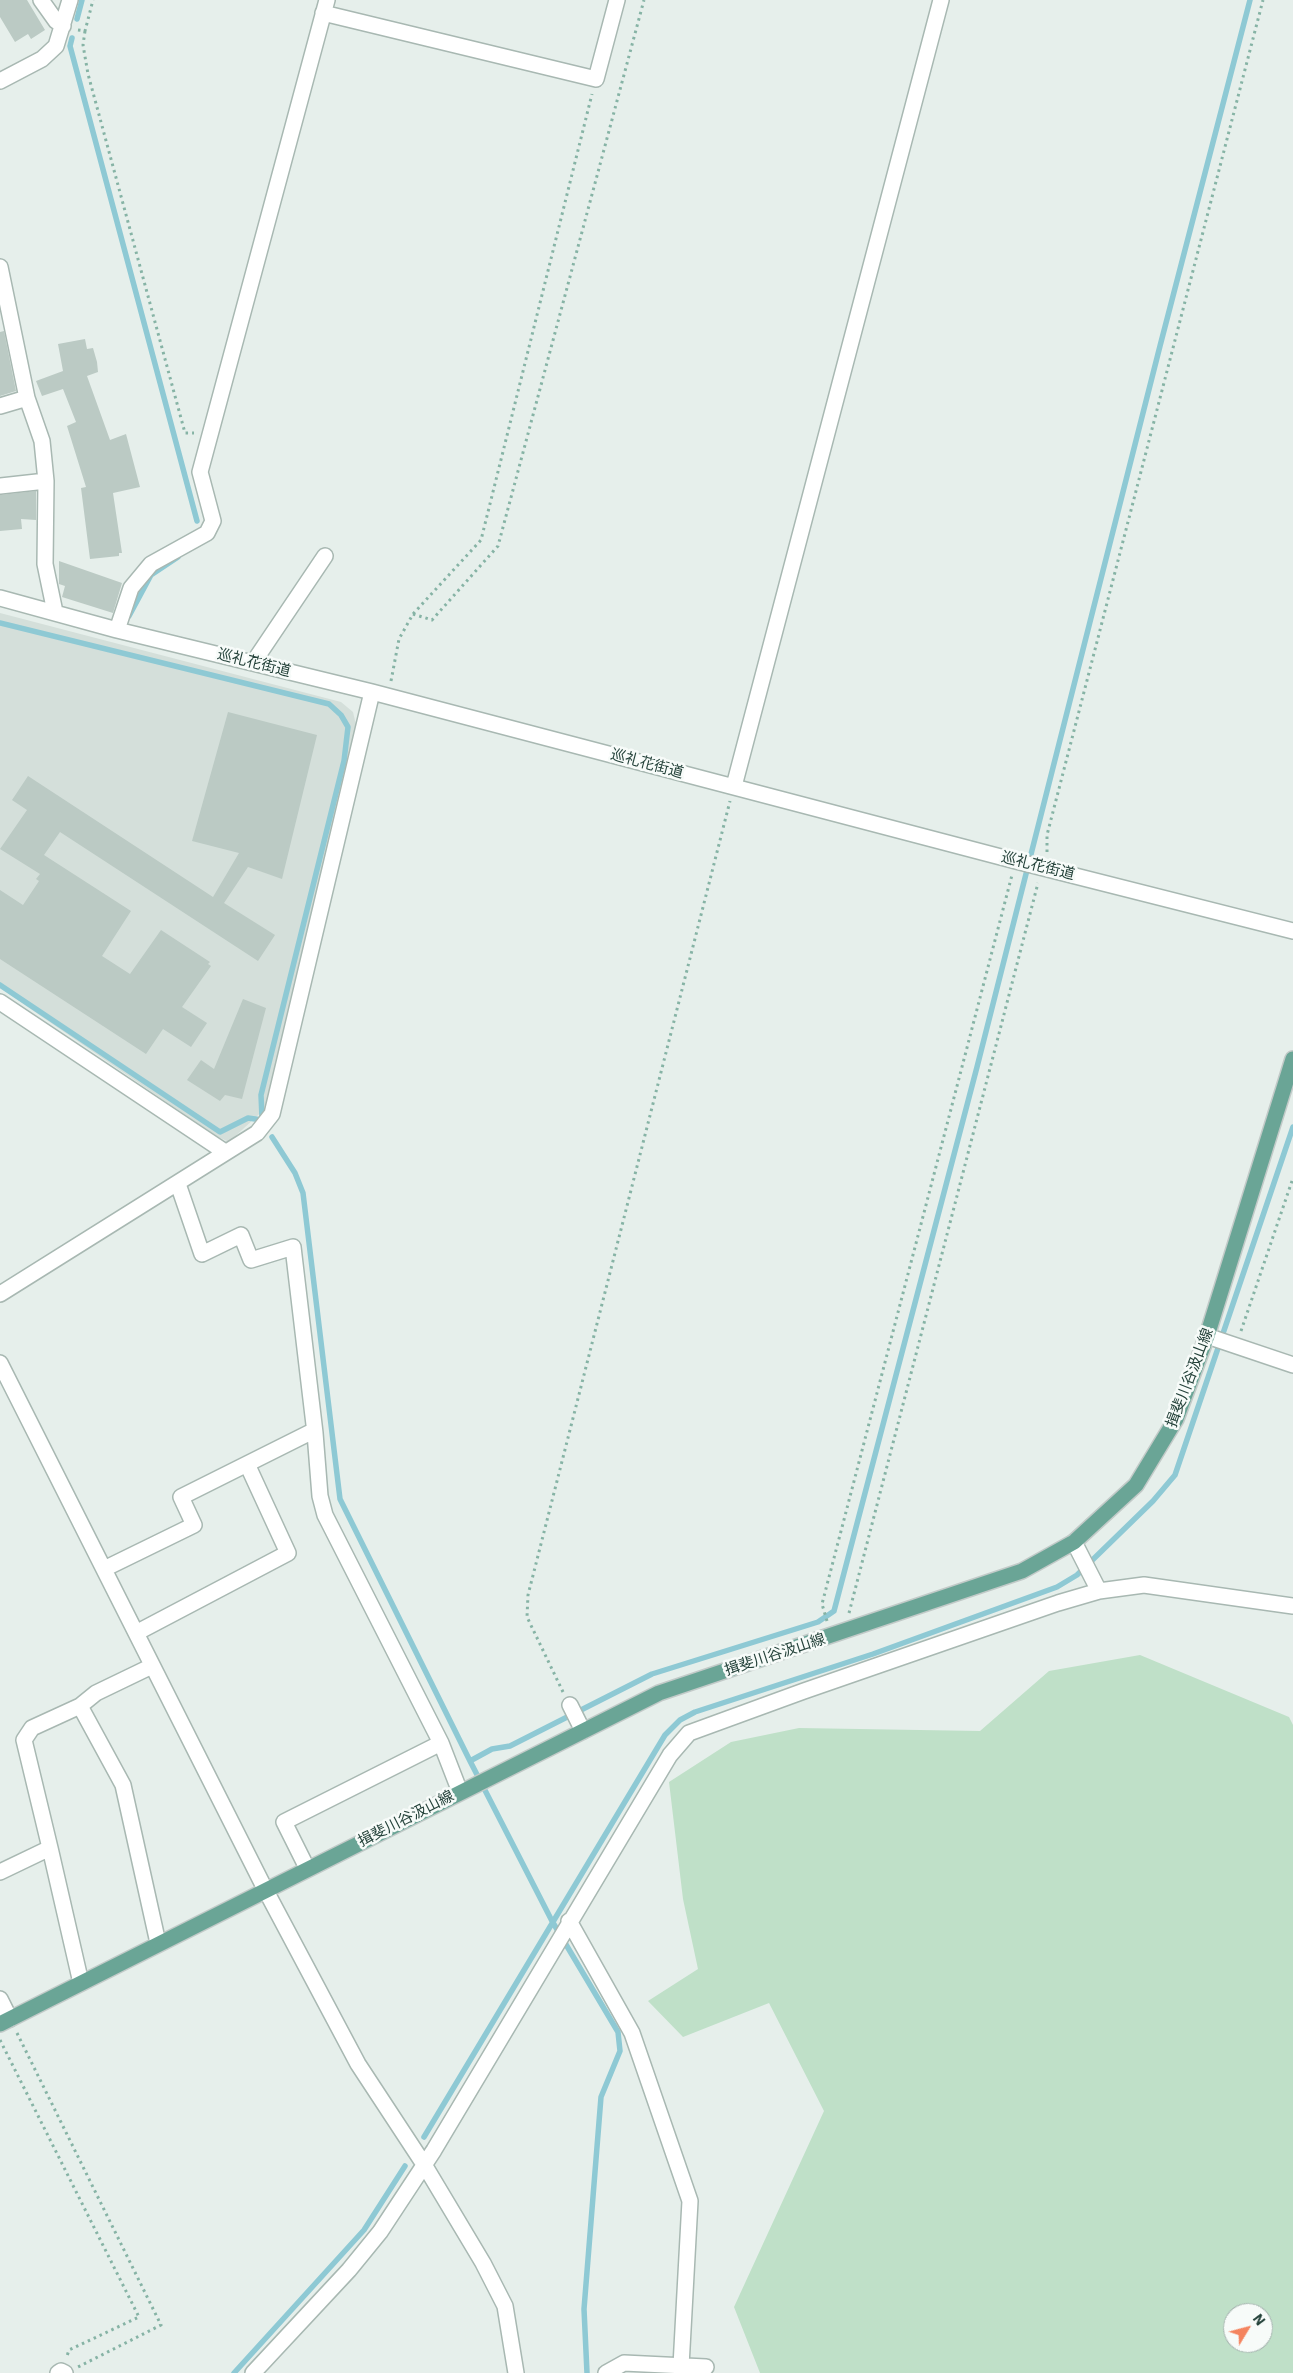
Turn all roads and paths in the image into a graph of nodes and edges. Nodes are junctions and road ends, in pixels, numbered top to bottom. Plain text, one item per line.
1 (41, 0) edge
2 (70, 0) edge
3 (617, 0) edge
4 (644, 0) edge
5 (941, 0) edge
6 (1263, 0) edge
7 (325, 6) edge
8 (63, 26) junction
9 (84, 31) dead end
10 (596, 79) junction
11 (0, 81) edge
12 (0, 267) edge
13 (5, 314) edge
14 (27, 398) junction
15 (0, 406) edge
16 (210, 433) junction
17 (46, 481) junction
18 (0, 486) edge
19 (325, 556) dead end
20 (0, 598) edge
21 (54, 612) junction
22 (413, 614) junction
23 (118, 630) junction
24 (253, 663) junction
25 (372, 692) junction
26 (388, 696) junction
27 (734, 786) junction
28 (1016, 861) junction
29 (1044, 868) junction
30 (1293, 931) edge
31 (0, 1002) edge
32 (1293, 1060) edge
33 (225, 1152) junction
34 (1293, 1178) edge
35 (178, 1184) junction
36 (0, 1294) edge
37 (1207, 1336) junction
38 (1236, 1346) junction
39 (0, 1363) edge
40 (1293, 1365) edge
41 (315, 1433) junction
42 (248, 1464) junction
43 (1074, 1542) junction
44 (104, 1569) junction
45 (1099, 1591) junction
46 (1293, 1606) edge
47 (848, 1630) junction
48 (136, 1632) junction
49 (832, 1636) junction
50 (152, 1666) junction
51 (80, 1706) junction
52 (570, 1706) joint
53 (583, 1731) junction
54 (442, 1743) junction
55 (460, 1792) junction
56 (50, 1848) junction
57 (306, 1868) junction
58 (0, 1872) edge
59 (265, 1889) junction
60 (569, 1921) junction
61 (158, 1943) junction
62 (81, 1983) junction
63 (0, 1999) edge
64 (5, 2022) edge
65 (0, 2040) edge
66 (425, 2166) junction
67 (681, 2366) junction
68 (706, 2368) dead end
69 (64, 2372) edge
70 (253, 2373) edge
71 (516, 2373) edge
72 (606, 2373) edge

1 - 8 street
2 - 8 street
3 - 10 street
4 - 22 path
5 - 27 street
6 - 29 path
7 - 10 street
7 - 16 street
8 - 11 street
9 - 16 path
10 - 22 path
12 - 13 street
13 - 14 street
14 - 15 street
14 - 17 street
16 - 23 street
17 - 18 street
17 - 21 street
19 - 24 street
20 - 21 street, 巡礼花街道
21 - 23 street, 巡礼花街道
22 - 26 path
23 - 24 street, 巡礼花街道
24 - 25 street, 巡礼花街道
25 - 26 street, 巡礼花街道
25 - 33 street
26 - 27 street, 巡礼花街道
27 - 28 street, 巡礼花街道
27 - 52 path
28 - 29 street, 巡礼花街道
28 - 49 path
29 - 30 street, 巡礼花街道
29 - 47 path
31 - 33 street
32 - 37 main road, 揖斐川谷汲山線
33 - 35 street
34 - 38 path
35 - 36 street
35 - 41 street
37 - 38 street
37 - 43 main road, 揖斐川谷汲山線
38 - 40 street
39 - 44 street
41 - 42 street
41 - 54 street
42 - 44 street
42 - 48 street
43 - 45 street
43 - 47 main road, 揖斐川谷汲山線
44 - 48 street
45 - 46 street
45 - 60 street
47 - 49 main road, 揖斐川谷汲山線
48 - 50 street
49 - 53 main road, 揖斐川谷汲山線
50 - 51 street
50 - 59 street
51 - 56 street
51 - 61 street
52 - 53 street
53 - 55 main road, 揖斐川谷汲山線
54 - 55 street
54 - 57 street
55 - 57 main road, 揖斐川谷汲山線
56 - 58 street
56 - 62 street
57 - 59 main road, 揖斐川谷汲山線
59 - 61 main road, 揖斐川谷汲山線
59 - 66 street
60 - 66 street
60 - 67 street
61 - 62 main road, 揖斐川谷汲山線
62 - 64 main road, 揖斐川谷汲山線
63 - 64 street
64 - 69 path
65 - 69 path
66 - 70 street
66 - 71 street
67 - 68 street
67 - 72 street

